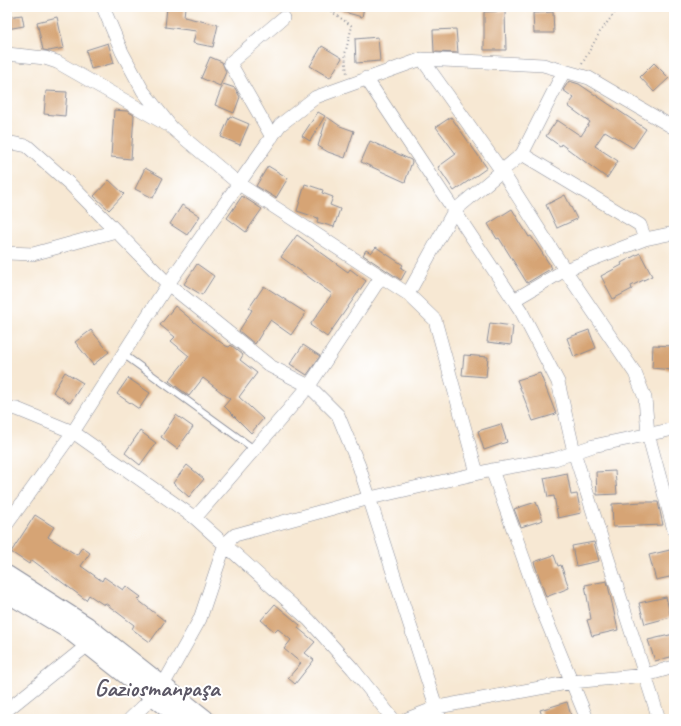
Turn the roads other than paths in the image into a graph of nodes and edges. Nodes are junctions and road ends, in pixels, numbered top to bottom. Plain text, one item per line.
1 (103, 7) edge
2 (283, 18) dead end
3 (7, 54) edge
4 (422, 59) junction
5 (570, 73) junction
6 (366, 78) junction
7 (172, 128) junction
8 (674, 128) edge
9 (272, 137) junction
10 (7, 142) edge
11 (522, 154) junction
12 (501, 170) junction
13 (239, 184) junction
14 (454, 211) junction
15 (116, 231) junction
16 (674, 233) edge
17 (645, 239) junction
18 (7, 253) edge
19 (565, 270) junction
20 (381, 276) junction
21 (168, 284) junction
22 (408, 294) junction
23 (514, 300) junction
24 (123, 354) junction
25 (309, 386) junction
26 (7, 408) edge
27 (674, 429) edge
28 (73, 432) junction
29 (648, 434) junction
30 (255, 449) junction
31 (574, 452) junction
32 (492, 470) junction
33 (477, 473) junction
34 (370, 498) junction
35 (670, 500) edge
36 (195, 518) junction
37 (7, 524) edge
38 (674, 530) edge
39 (225, 544) junction
40 (7, 575) edge
41 (7, 593) edge
42 (89, 644) junction
43 (674, 667) edge
44 (646, 675) junction
45 (572, 682) junction
46 (158, 691) junction
47 (7, 710) edge
48 (439, 713) edge
49 (130, 719) edge
50 (182, 719) edge
51 (205, 719) edge
52 (393, 719) edge
53 (407, 719) edge
54 (587, 719) edge
55 (659, 719) edge

1 - 7 street
2 - 9 street
3 - 7 street
4 - 5 street
4 - 6 street
4 - 12 street
5 - 8 street
5 - 11 street
6 - 9 street
6 - 14 street
7 - 13 street
9 - 13 street
10 - 15 street
11 - 12 street
11 - 17 street
12 - 14 street
12 - 19 street
13 - 20 street
13 - 21 street
14 - 22 street
14 - 23 street
15 - 18 street
15 - 21 street
16 - 17 street
17 - 19 street
19 - 23 street
19 - 29 street
20 - 22 street
20 - 25 street
21 - 24 street
21 - 25 street
22 - 33 street
23 - 31 street
24 - 28 street
24 - 30 lane
25 - 30 street
25 - 34 street
26 - 28 street
27 - 29 street
28 - 36 street
28 - 37 street
29 - 31 street
29 - 35 street
30 - 36 street
31 - 32 street
31 - 44 street
32 - 33 street
32 - 45 street
33 - 34 street
34 - 39 street
34 - 48 street
35 - 38 street
36 - 39 street
39 - 46 street
39 - 52 street
40 - 46 main road
41 - 42 main road
42 - 46 main road
42 - 47 street
43 - 44 street
44 - 45 street
44 - 55 street
45 - 48 street
45 - 54 street
46 - 49 street
46 - 50 main road
46 - 51 main road
48 - 53 street

